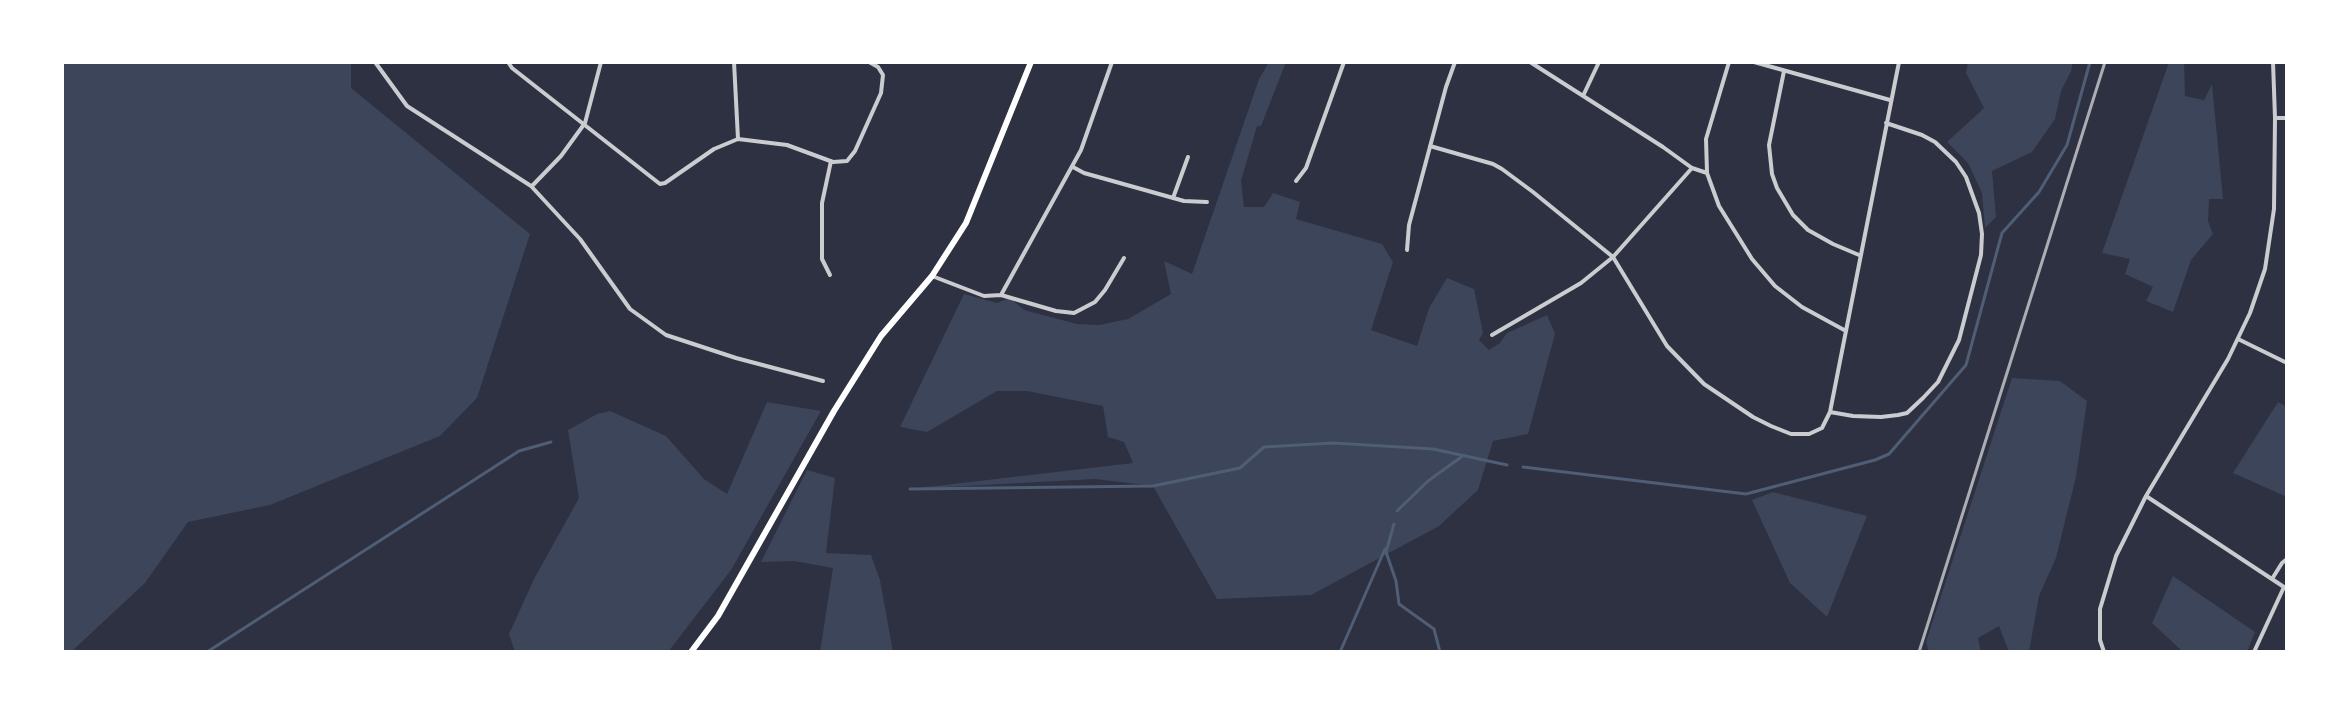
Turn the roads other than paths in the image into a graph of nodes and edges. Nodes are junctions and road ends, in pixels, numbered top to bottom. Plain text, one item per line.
1 (375, 62) edge
2 (508, 62) edge
3 (601, 62) edge
4 (734, 62) edge
5 (869, 62) edge
6 (1031, 62) edge
7 (1112, 62) edge
8 (1344, 62) edge
9 (1455, 62) edge
10 (1530, 62) edge
11 (1599, 62) edge
12 (1729, 62) edge
13 (1754, 62) edge
14 (1899, 62) edge
15 (2273, 62) edge
16 (1784, 71) junction
17 (1583, 96) junction
18 (1890, 100) junction
19 (2275, 118) junction
20 (2287, 118) edge
21 (585, 123) junction
22 (1885, 123) junction
23 (738, 139) junction
24 (1430, 146) junction
25 (1188, 157) dead end
26 (831, 161) junction
27 (1073, 167) junction
28 (1692, 168) junction
29 (1707, 173) junction
30 (1296, 181) dead end
31 (531, 186) junction
32 (1173, 198) junction
33 (1207, 202) dead end
34 (1407, 250) dead end
35 (1860, 255) junction
36 (1613, 257) junction
37 (1124, 258) dead end
38 (830, 275) dead end
39 (932, 276) junction
40 (1001, 295) junction
41 (1846, 331) junction
42 (1492, 335) dead end
43 (2238, 339) junction
44 (2287, 363) edge
45 (823, 381) dead end
46 (1830, 412) junction
47 (2146, 496) junction
48 (2287, 559) edge
49 (2272, 579) junction
50 (2285, 588) edge
51 (691, 652) edge
52 (2104, 652) edge
53 (2254, 652) edge

1 - 31 street
2 - 21 street
3 - 21 street
4 - 23 street
5 - 26 street
6 - 39 main road
7 - 27 street
8 - 30 street
9 - 24 street
10 - 17 street
11 - 17 street
12 - 29 street
13 - 16 street
14 - 18 street
15 - 19 street
16 - 18 street
16 - 35 street
17 - 28 street
18 - 22 street
19 - 20 street
19 - 43 street
21 - 23 street
21 - 31 street
22 - 35 street
22 - 46 street
23 - 26 street
24 - 34 street
24 - 36 street
25 - 32 street
26 - 38 street
27 - 32 street
27 - 40 street
28 - 29 street
28 - 36 street
29 - 41 street
31 - 45 street
32 - 33 street
35 - 41 street
36 - 42 street
36 - 46 street
37 - 40 street
39 - 40 street
39 - 51 main road
41 - 46 street
43 - 44 street
43 - 47 street
47 - 49 street
47 - 52 street
48 - 49 street
49 - 50 street
50 - 53 street

